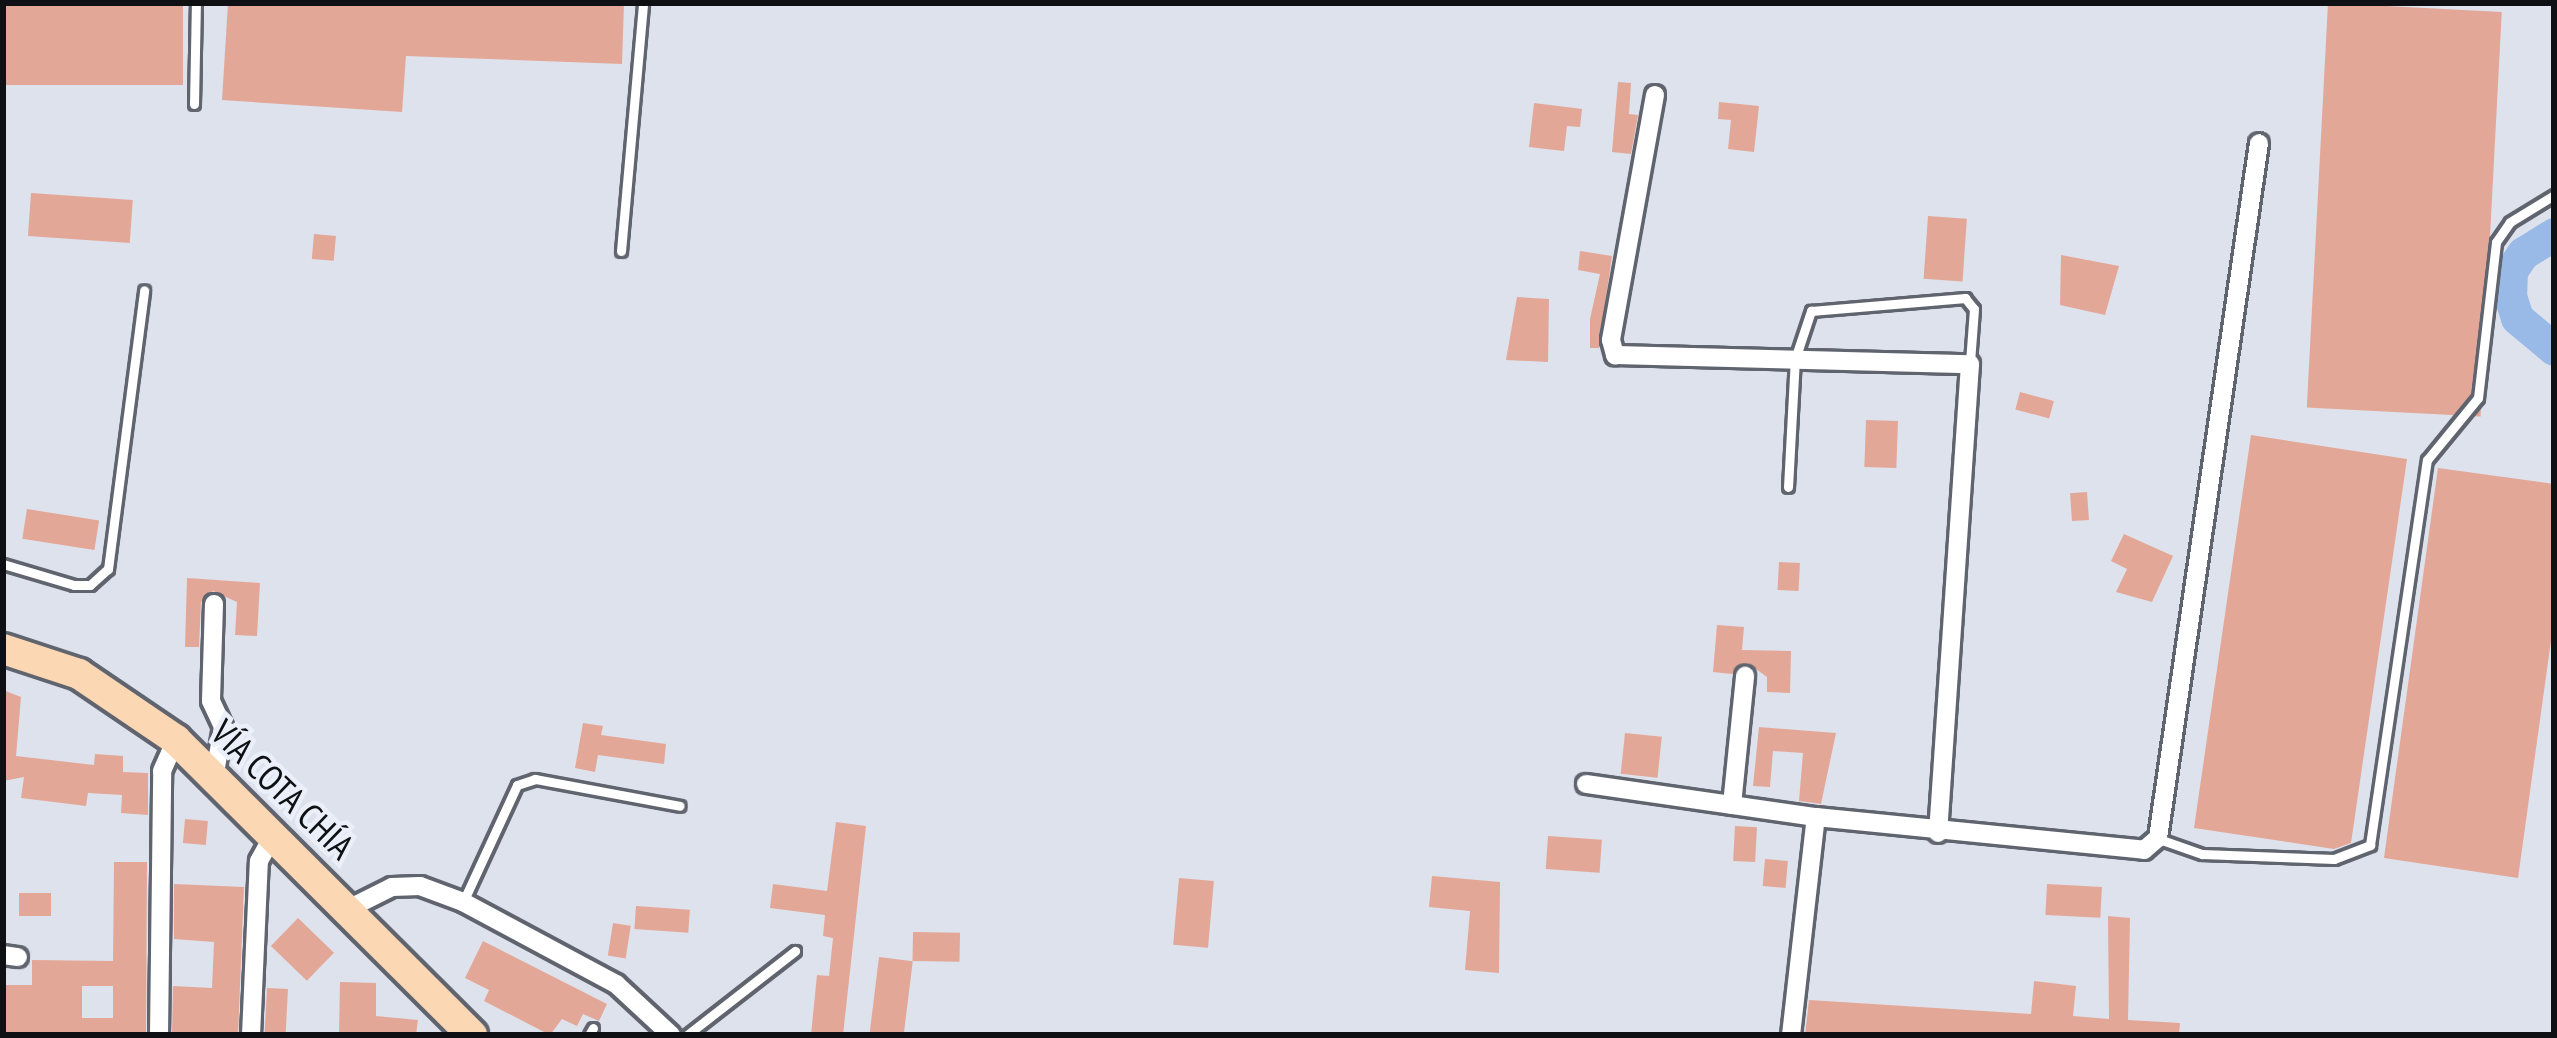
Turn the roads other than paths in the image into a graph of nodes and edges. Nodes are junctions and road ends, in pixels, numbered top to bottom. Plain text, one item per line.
1 (196, 3) edge
2 (643, 3) edge
3 (1655, 95) dead end
4 (194, 104) dead end
5 (2259, 143) dead end
6 (2554, 195) edge
7 (621, 251) dead end
8 (144, 290) dead end
9 (1795, 359) junction
10 (1970, 364) junction
11 (1787, 487) dead end
12 (3, 564) edge
13 (214, 604) dead end
14 (3, 649) edge
15 (1745, 676) dead end
16 (176, 740) junction
17 (214, 773) junction
18 (1586, 784) dead end
19 (1732, 805) junction
20 (680, 806) dead end
21 (1816, 817) junction
22 (1938, 832) junction
23 (274, 834) junction
24 (2158, 838) junction
25 (464, 902) junction
26 (350, 908) junction
27 (795, 951) dead end
28 (159, 1035) edge
29 (251, 1035) edge
30 (472, 1035) edge
31 (671, 1035) edge
32 (687, 1035) edge
33 (1790, 1035) edge

1 - 4 lane
2 - 7 lane
3 - 9 street
5 - 24 street
6 - 24 lane
8 - 12 lane
9 - 10 street
9 - 10 lane
9 - 11 lane
10 - 22 street
13 - 17 street
14 - 16 main road, VÍA COTA CHÍA
15 - 19 street
16 - 17 main road, VÍA COTA CHÍA
16 - 28 street
17 - 23 main road, VÍA COTA CHÍA
18 - 19 street
19 - 21 street
20 - 25 lane
21 - 22 street
21 - 33 street
22 - 24 street
23 - 26 main road, VÍA COTA CHÍA
23 - 29 street
25 - 26 street
25 - 31 street
26 - 30 main road, VÍA COTA CHÍA
27 - 32 lane

